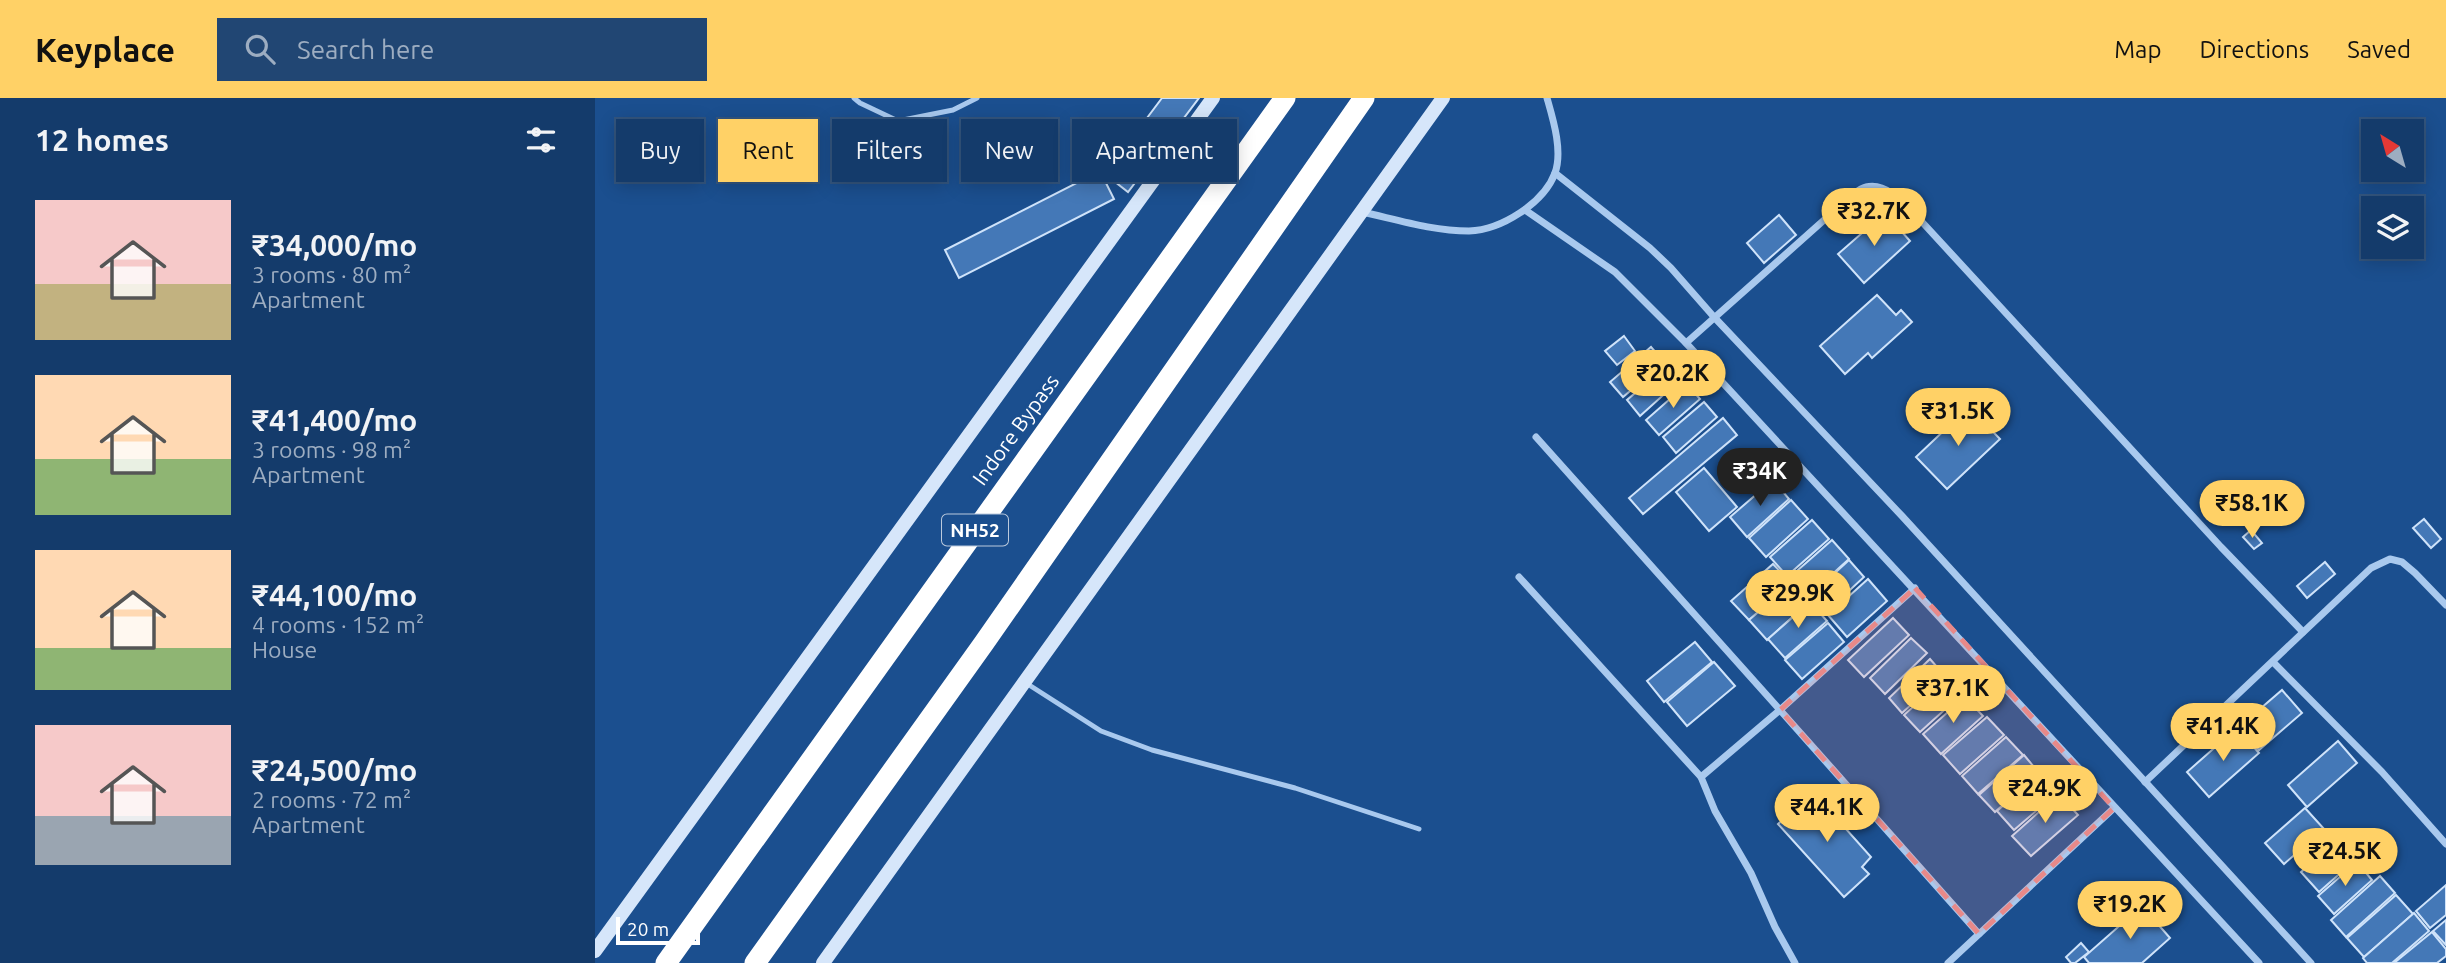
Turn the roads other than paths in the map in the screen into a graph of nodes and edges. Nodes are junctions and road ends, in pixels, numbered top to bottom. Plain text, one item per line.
1 (855, 98) edge
2 (977, 98) edge
3 (1213, 98) edge
4 (1285, 98) edge
5 (1364, 98) edge
6 (1443, 98) edge
7 (1547, 98) edge
8 (1555, 173) junction
9 (1525, 210) junction
10 (1361, 212) junction
11 (1714, 317) junction
12 (1686, 343) junction
13 (1536, 437) dead end
14 (1519, 577) dead end
15 (1915, 588) junction
16 (2446, 605) edge
17 (2303, 632) junction
18 (2273, 662) junction
19 (1023, 682) junction
20 (1780, 710) junction
21 (1701, 777) junction
22 (2145, 782) junction
23 (2114, 808) junction
24 (1419, 829) dead end
25 (2446, 844) edge
26 (1979, 934) junction
27 (595, 951) edge
28 (666, 963) edge
29 (755, 963) edge
30 (823, 963) edge
31 (1795, 963) edge
32 (1948, 963) edge
33 (2259, 963) edge
34 (2311, 963) edge

1 - 2 lane
3 - 27 street
4 - 28 highway, Indore Bypass / NH52
5 - 29 highway
6 - 10 street
7 - 8 street
8 - 9 street
8 - 11 street
9 - 10 street
9 - 12 street
10 - 19 street
11 - 12 street
11 - 17 street
11 - 22 street
12 - 15 street
13 - 20 street
14 - 21 street
15 - 20 street
15 - 23 street
16 - 17 street
17 - 18 street
18 - 22 street
18 - 25 street
19 - 24 lane
19 - 30 street
20 - 21 street
20 - 26 street
21 - 31 street
22 - 34 street
23 - 26 street
23 - 33 street
26 - 32 street

